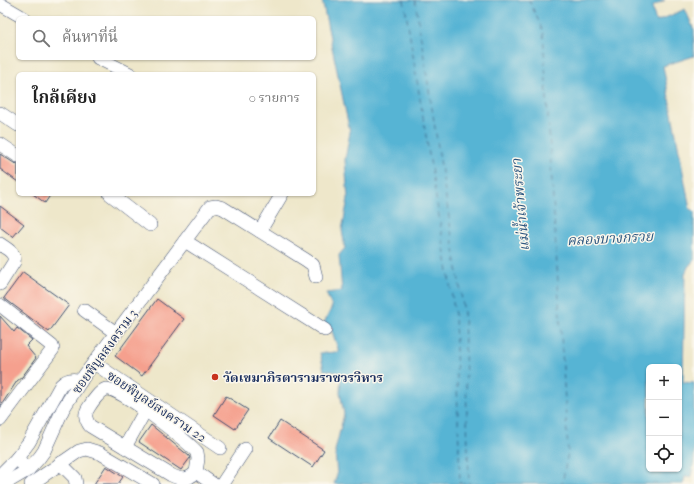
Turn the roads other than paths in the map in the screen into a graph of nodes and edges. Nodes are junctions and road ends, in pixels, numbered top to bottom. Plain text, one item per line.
1 (3, 0) edge
2 (0, 4) edge
3 (21, 16) edge
4 (102, 60) edge
5 (126, 72) edge
6 (0, 113) edge
7 (16, 124) edge
8 (0, 144) edge
9 (16, 155) edge
10 (113, 196) edge
11 (281, 196) edge
12 (150, 225) dead end
13 (260, 231) junction
14 (186, 241) junction
15 (0, 244) edge
16 (316, 277) dead end
17 (0, 284) edge
18 (0, 305) edge
19 (84, 310) dead end
20 (325, 330) dead end
21 (116, 333) junction
22 (94, 363) junction
23 (81, 381) junction
24 (145, 411) junction
25 (0, 420) edge
26 (125, 447) junction
27 (220, 448) dead end
28 (245, 449) dead end
29 (17, 458) junction
30 (38, 460) junction
31 (58, 465) junction
32 (28, 470) junction
33 (196, 472) junction
34 (0, 475) edge
35 (4, 484) edge
36 (31, 484) edge
37 (76, 484) edge
38 (152, 484) edge
39 (213, 484) edge
40 (222, 484) edge

1 - 2 street
2 - 3 street
4 - 5 street
6 - 7 street
8 - 9 street
10 - 12 street
11 - 13 street
13 - 14 street, ซอยพิบูลสงคราม 3
13 - 16 street
14 - 20 street
14 - 21 street, ซอยพิบูลสงคราม 3
15 - 17 street
18 - 25 street
19 - 21 street
21 - 22 street, ซอยพิบูลสงคราม 3
22 - 23 street, ซอยพิบูลสงคราม 3
22 - 27 street, ซอยพิบูลย์สงคราม 22
23 - 29 street
23 - 30 street, ซอยพิบูลสงคราม 3
24 - 26 street
24 - 26 street
24 - 33 street
26 - 33 street
28 - 40 street
29 - 32 street
29 - 34 street
30 - 31 street
30 - 32 street, ซอยพิบูลสงคราม 3
31 - 36 street
31 - 37 street
31 - 38 street
32 - 35 street, ซอยพิบูลสงคราม 3
33 - 39 street

